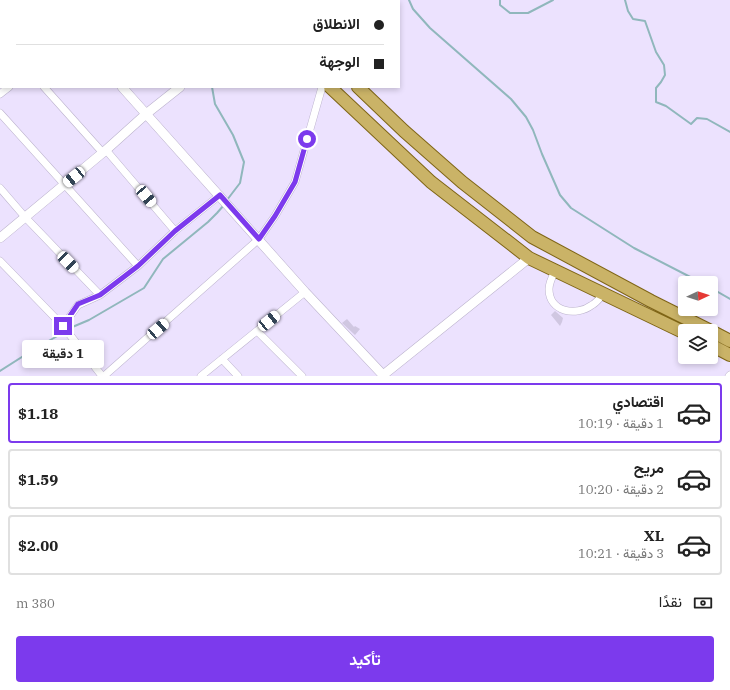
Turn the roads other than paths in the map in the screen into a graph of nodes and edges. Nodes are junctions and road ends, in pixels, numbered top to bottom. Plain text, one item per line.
1 (45, 88) edge
2 (123, 88) edge
3 (179, 88) edge
4 (322, 88) edge
5 (331, 88) edge
6 (359, 88) edge
7 (0, 113) edge
8 (146, 114) junction
9 (105, 152) junction
10 (64, 185) junction
11 (0, 188) edge
12 (221, 197) junction
13 (25, 217) junction
14 (175, 231) junction
15 (0, 238) edge
16 (259, 239) junction
17 (529, 258) junction
18 (0, 261) edge
19 (138, 266) junction
20 (555, 271) junction
21 (620, 285) junction
22 (305, 292) junction
23 (100, 295) junction
24 (608, 296) junction
25 (697, 324) edge
26 (63, 326) junction
27 (678, 329) edge
28 (257, 331) junction
29 (718, 335) edge
30 (730, 341) edge
31 (718, 349) edge
32 (730, 355) edge
33 (222, 359) junction
34 (103, 376) edge
35 (201, 376) edge
36 (238, 376) edge
37 (302, 376) edge
38 (383, 376) edge

1 - 9 street
2 - 8 street
3 - 8 street
4 - 16 street
5 - 17 main road
6 - 21 main road
7 - 10 street
8 - 9 street
8 - 12 street
9 - 10 street
9 - 14 street
10 - 13 street
10 - 19 street
11 - 13 street
12 - 14 street
12 - 16 street
13 - 15 street
13 - 23 street
14 - 19 street
16 - 22 street
16 - 34 street
17 - 20 main road
17 - 38 street
18 - 26 street
19 - 23 street
20 - 24 main road
20 - 24 street
21 - 24 main road
21 - 25 main road
22 - 28 street
22 - 38 street
23 - 26 street
24 - 27 main road
26 - 34 street
28 - 33 street
28 - 37 street
29 - 30 main road
31 - 32 main road
33 - 35 street
33 - 36 street

